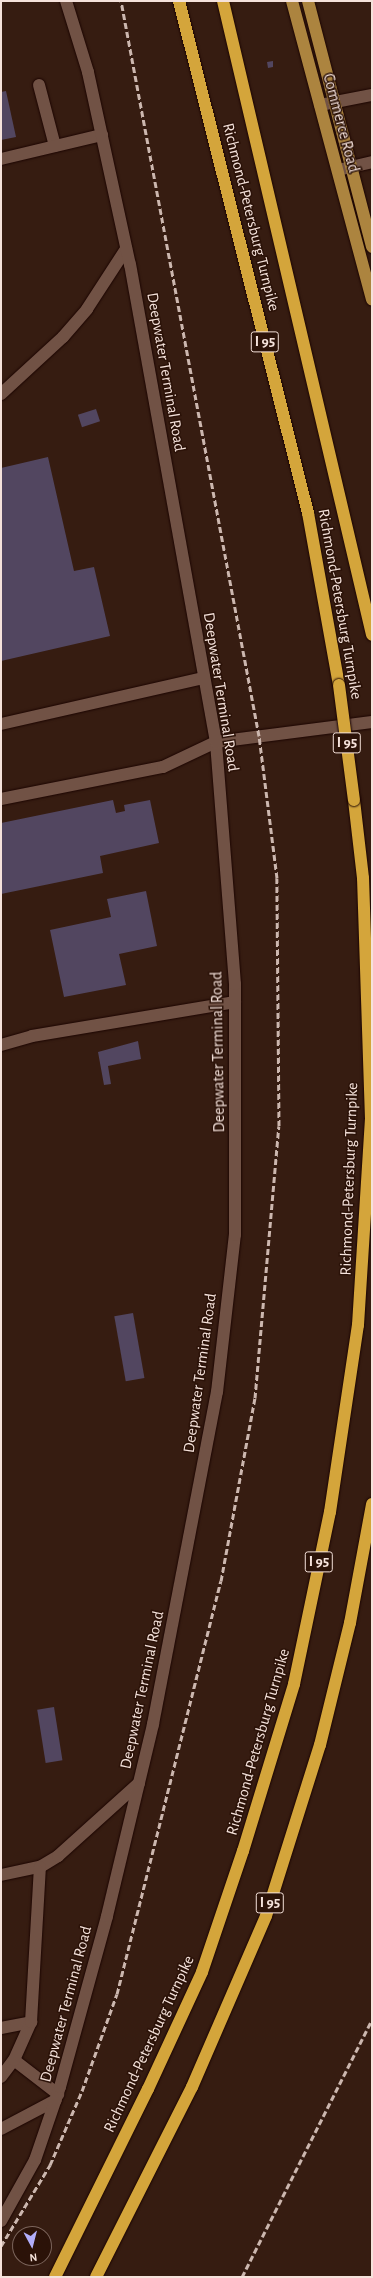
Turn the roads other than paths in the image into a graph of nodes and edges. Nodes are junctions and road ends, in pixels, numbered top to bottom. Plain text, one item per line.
1 (66, 1) edge
2 (179, 1) edge
3 (223, 1) edge
4 (292, 1) edge
5 (308, 1) edge
6 (39, 85) dead end
7 (372, 95) edge
8 (335, 103) junction
9 (320, 105) junction
10 (102, 135) junction
11 (55, 146) junction
12 (1, 158) edge
13 (372, 162) edge
14 (351, 167) junction
15 (338, 170) junction
16 (372, 247) edge
17 (126, 249) junction
18 (372, 299) edge
19 (1, 394) edge
20 (372, 635) edge
21 (204, 678) junction
22 (372, 722) edge
23 (1, 724) edge
24 (216, 742) junction
25 (1, 799) edge
26 (235, 1002) junction
27 (1, 1045) edge
28 (372, 1504) edge
29 (139, 1783) junction
30 (40, 1867) junction
31 (1, 1875) edge
32 (30, 2022) junction
33 (1, 2028) edge
34 (14, 2060) junction
35 (1, 2077) edge
36 (57, 2097) junction
37 (1, 2129) edge
38 (1, 2221) edge
39 (55, 2277) edge
40 (96, 2277) edge

1 - 10 street, Deepwater Terminal Road
2 - 39 highway, Richmond-Petersburg Turnpike / I 95, bridge
3 - 20 highway, Richmond-Petersburg Turnpike / I 95
4 - 9 main road, Commerce Road
5 - 8 main road, Commerce Road
6 - 11 street
7 - 8 street
8 - 9 street
8 - 14 main road, Commerce Road
9 - 15 main road, Commerce Road
10 - 11 street
10 - 17 street, Deepwater Terminal Road
11 - 12 street
13 - 14 street
14 - 15 street
14 - 16 main road, Commerce Road
15 - 18 main road, Commerce Road
17 - 19 street
17 - 21 street, Deepwater Terminal Road
21 - 23 street
21 - 24 street, Deepwater Terminal Road
22 - 24 street
24 - 25 street
24 - 26 street, Deepwater Terminal Road
26 - 27 street
26 - 29 street, Deepwater Terminal Road
28 - 40 highway, I 95
29 - 30 street
29 - 36 street, Deepwater Terminal Road
30 - 31 street
30 - 32 street
32 - 33 street
32 - 34 street
34 - 35 street
34 - 36 street
36 - 37 street
36 - 38 street, Deepwater Terminal Road

